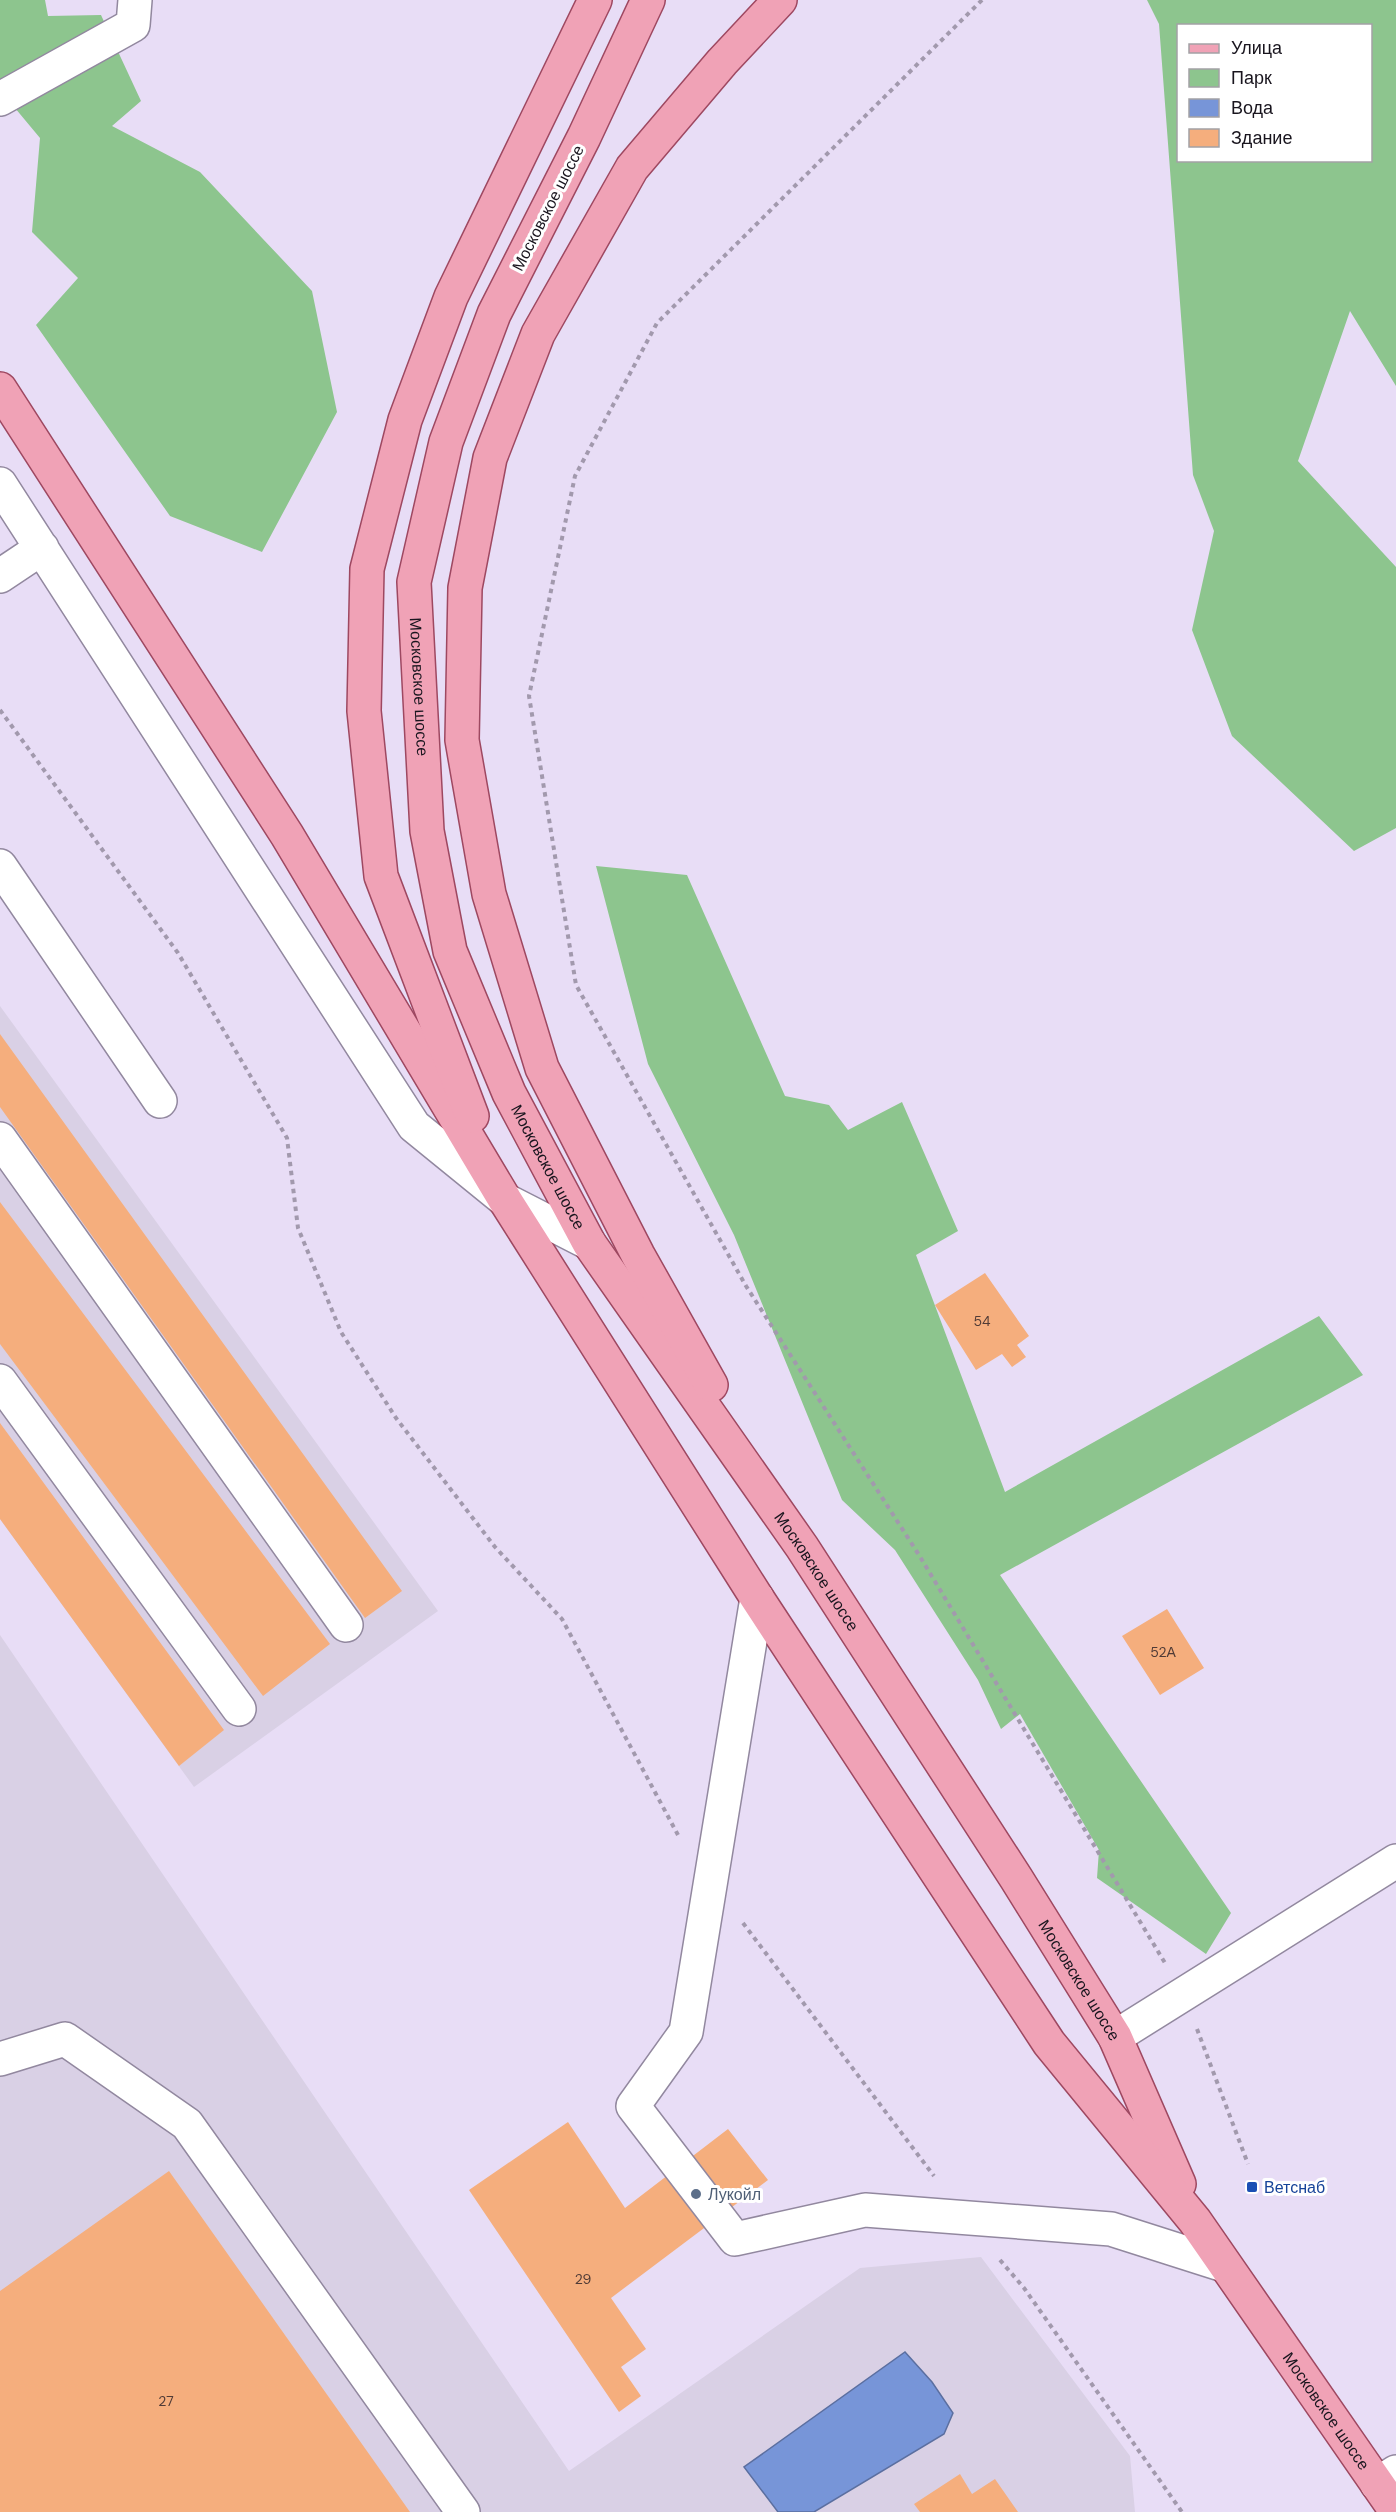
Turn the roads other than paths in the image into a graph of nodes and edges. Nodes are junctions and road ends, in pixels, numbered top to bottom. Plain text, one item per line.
1 (135, 0) edge
2 (595, 0) edge
3 (648, 0) edge
4 (780, 0) edge
5 (0, 99) edge
6 (0, 389) edge
7 (0, 484) edge
8 (42, 548) junction
9 (0, 576) edge
10 (0, 866) edge
11 (160, 1101) dead end
12 (0, 1139) edge
13 (504, 1200) junction
14 (589, 1243) junction
15 (0, 1381) edge
16 (801, 1547) junction
17 (757, 1598) junction
18 (346, 1625) dead end
19 (239, 1709) dead end
20 (1396, 1861) edge
21 (1115, 2037) junction
22 (0, 2059) edge
23 (1195, 2221) junction
24 (1224, 2265) junction
25 (1387, 2478) edge
26 (1396, 2511) edge
27 (463, 2512) edge

1 - 5 street
2 - 13 main road
3 - 14 main road, Московское шоссе
4 - 16 main road
6 - 13 main road
7 - 8 street
8 - 9 street
8 - 13 street
10 - 11 street
12 - 18 street
13 - 14 street
13 - 17 main road, Московское шоссе
14 - 16 main road, Московское шоссе
15 - 19 street
16 - 21 main road, Московское шоссе
17 - 23 main road, Московское шоссе
17 - 24 street
20 - 21 street
21 - 23 main road, Московское шоссе
22 - 27 street
23 - 24 main road, Московское шоссе
24 - 25 main road, Московское шоссе
25 - 26 main road, Московское шоссе

